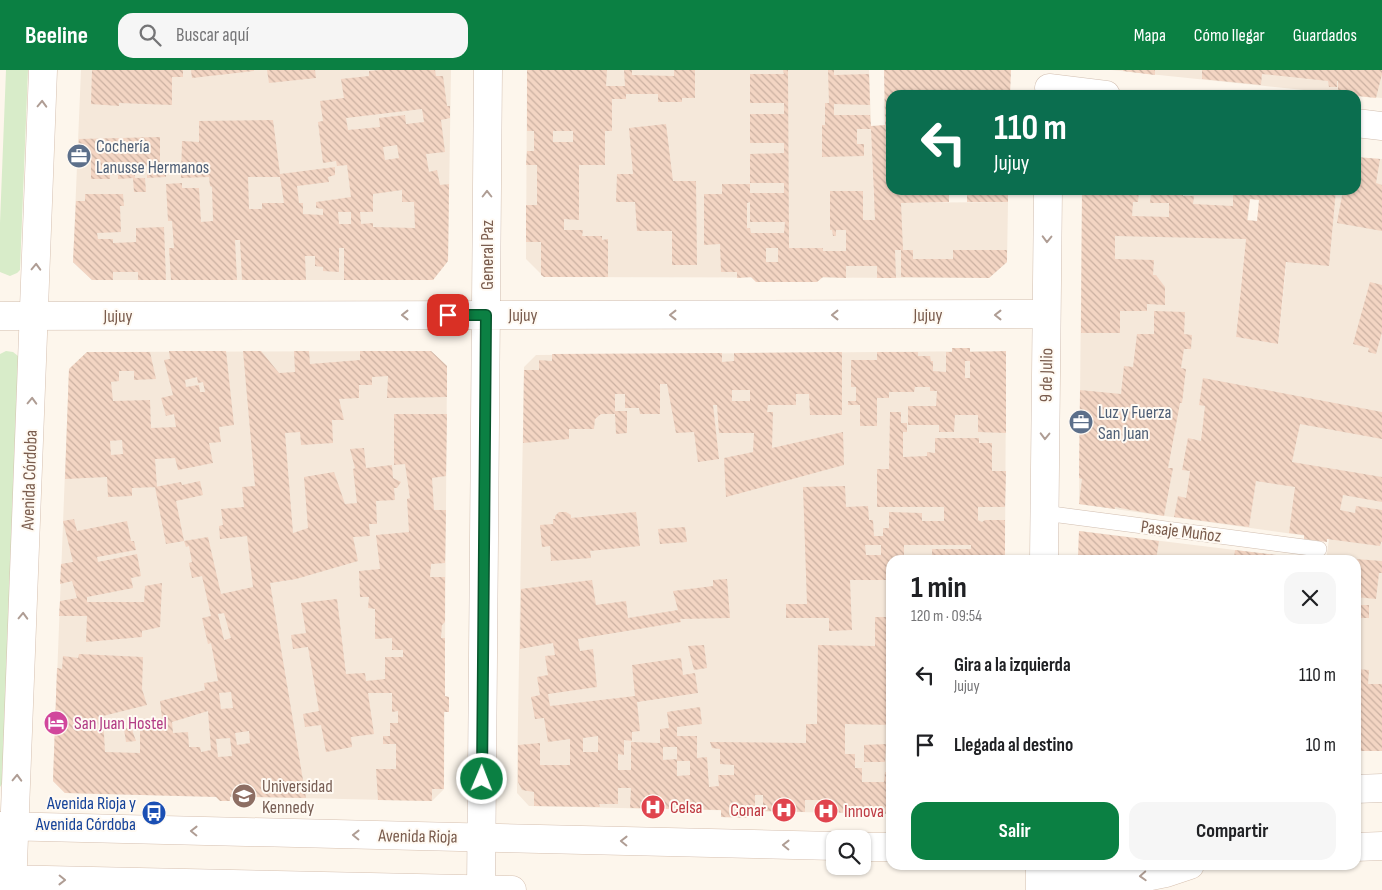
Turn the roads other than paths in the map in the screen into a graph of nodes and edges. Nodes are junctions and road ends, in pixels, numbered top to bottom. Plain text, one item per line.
1 (43, 70) edge
2 (488, 70) edge
3 (1049, 84) edge
4 (1080, 90) edge
5 (1361, 124) edge
6 (1382, 126) edge
7 (1048, 195) edge
8 (1046, 314) junction
9 (486, 315) junction
10 (0, 316) edge
11 (34, 316) junction
12 (1044, 513) junction
13 (1319, 549) dead end
14 (1044, 555) edge
15 (1382, 788) edge
16 (1361, 789) edge
17 (7, 827) edge
18 (482, 838) junction
19 (826, 846) edge
20 (1382, 846) edge
21 (871, 847) edge
22 (1361, 847) edge
23 (886, 848) edge
24 (1040, 870) edge
25 (1175, 870) edge
26 (8, 883) edge
27 (481, 890) edge
28 (512, 890) edge
29 (1040, 890) edge
30 (1046, 890) edge

11 -> 1 street, Avenida Córdoba
9 -> 2 street, General Paz
3 - 4 street
5 - 6 street
7 -> 8 street, 9 de Julio
8 -> 9 street, Jujuy
8 -> 12 street, 9 de Julio
9 -> 11 street, Jujuy
9 - 18 street, General Paz
10 - 11 street, Jujuy
17 -> 11 street, Avenida Córdoba
12 - 13 lane, Pasaje Muñoz
12 - 14 street, 9 de Julio
15 - 16 street
18 -> 17 street, Avenida Rioja
17 - 26 street, Avenida Córdoba
19 -> 18 street, Avenida Rioja
18 - 27 street, General Paz
20 - 22 street
21 - 23 street
24 - 29 street
25 -> 30 street
26 -> 27 street
27 - 28 street

